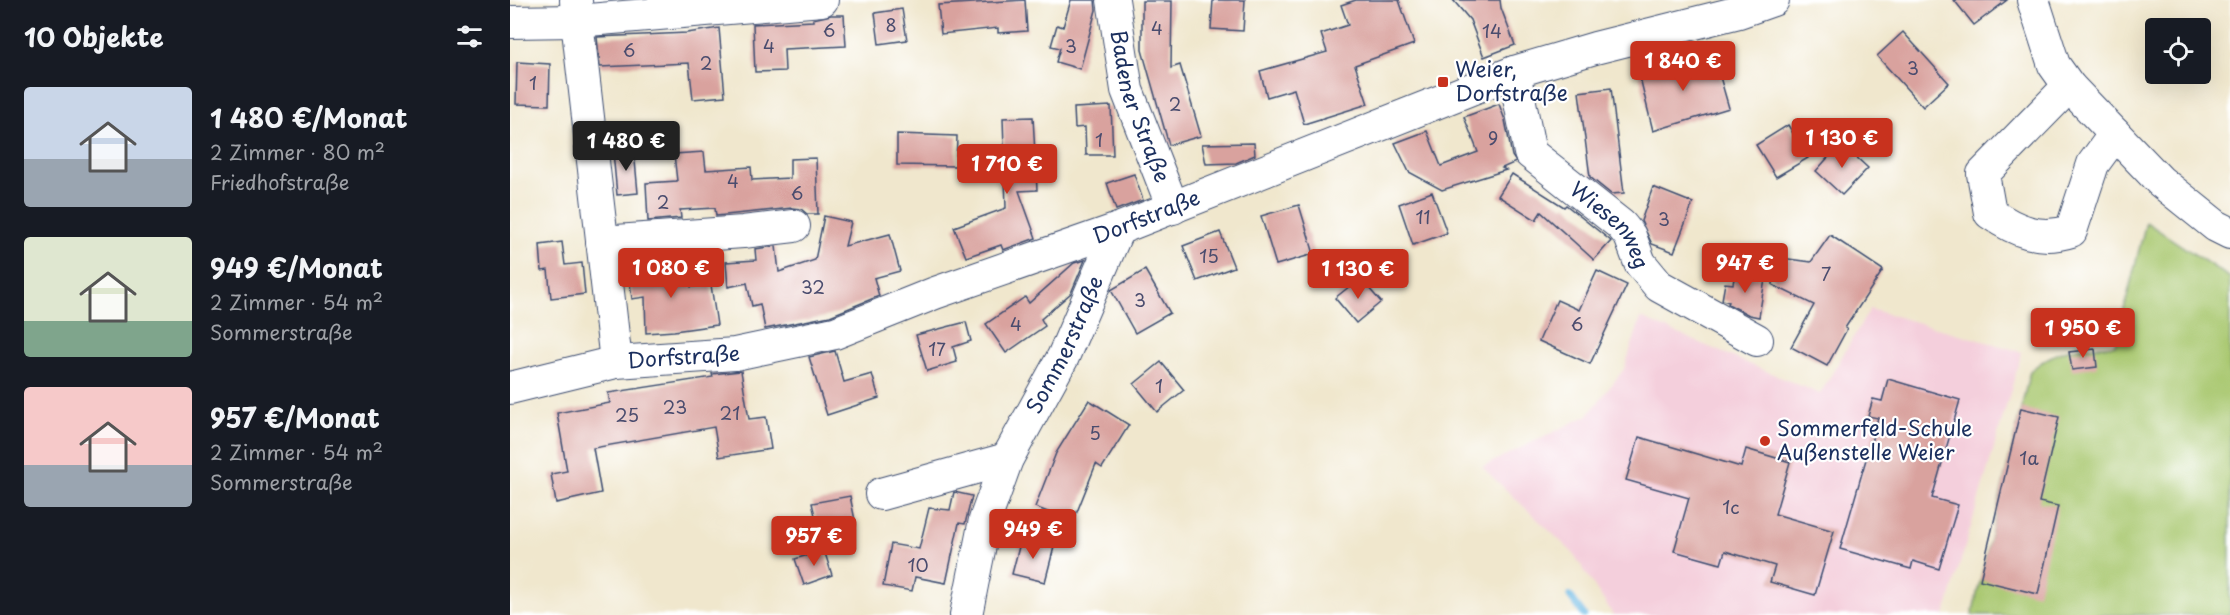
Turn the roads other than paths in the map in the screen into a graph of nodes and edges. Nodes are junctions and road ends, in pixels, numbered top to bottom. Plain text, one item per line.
1 (822, 0) edge
2 (1113, 0) edge
3 (1773, 0) edge
4 (2032, 0) edge
5 (576, 10) edge
6 (510, 22) edge
7 (1514, 72) junction
8 (2069, 86) junction
9 (2115, 134) junction
10 (1173, 208) junction
11 (794, 226) dead end
12 (1118, 229) junction
13 (2230, 233) edge
14 (602, 242) junction
15 (1757, 340) dead end
16 (616, 362) junction
17 (510, 388) edge
18 (1007, 459) junction
19 (881, 494) dead end
20 (966, 615) edge

1 - 5 street
2 - 10 street, Badener Straße
3 - 7 street, Dorfstraße
4 - 8 street
5 - 6 street
5 - 14 street
7 - 10 street, Dorfstraße
7 - 15 street, Wiesenweg
8 - 9 street
8 - 9 street
9 - 13 street
10 - 12 street, Dorfstraße
11 - 14 street
12 - 16 street, Dorfstraße
12 - 18 street, Sommerstraße
14 - 16 street
16 - 17 street, Dorfstraße
18 - 19 street
18 - 20 street, Sommerstraße

